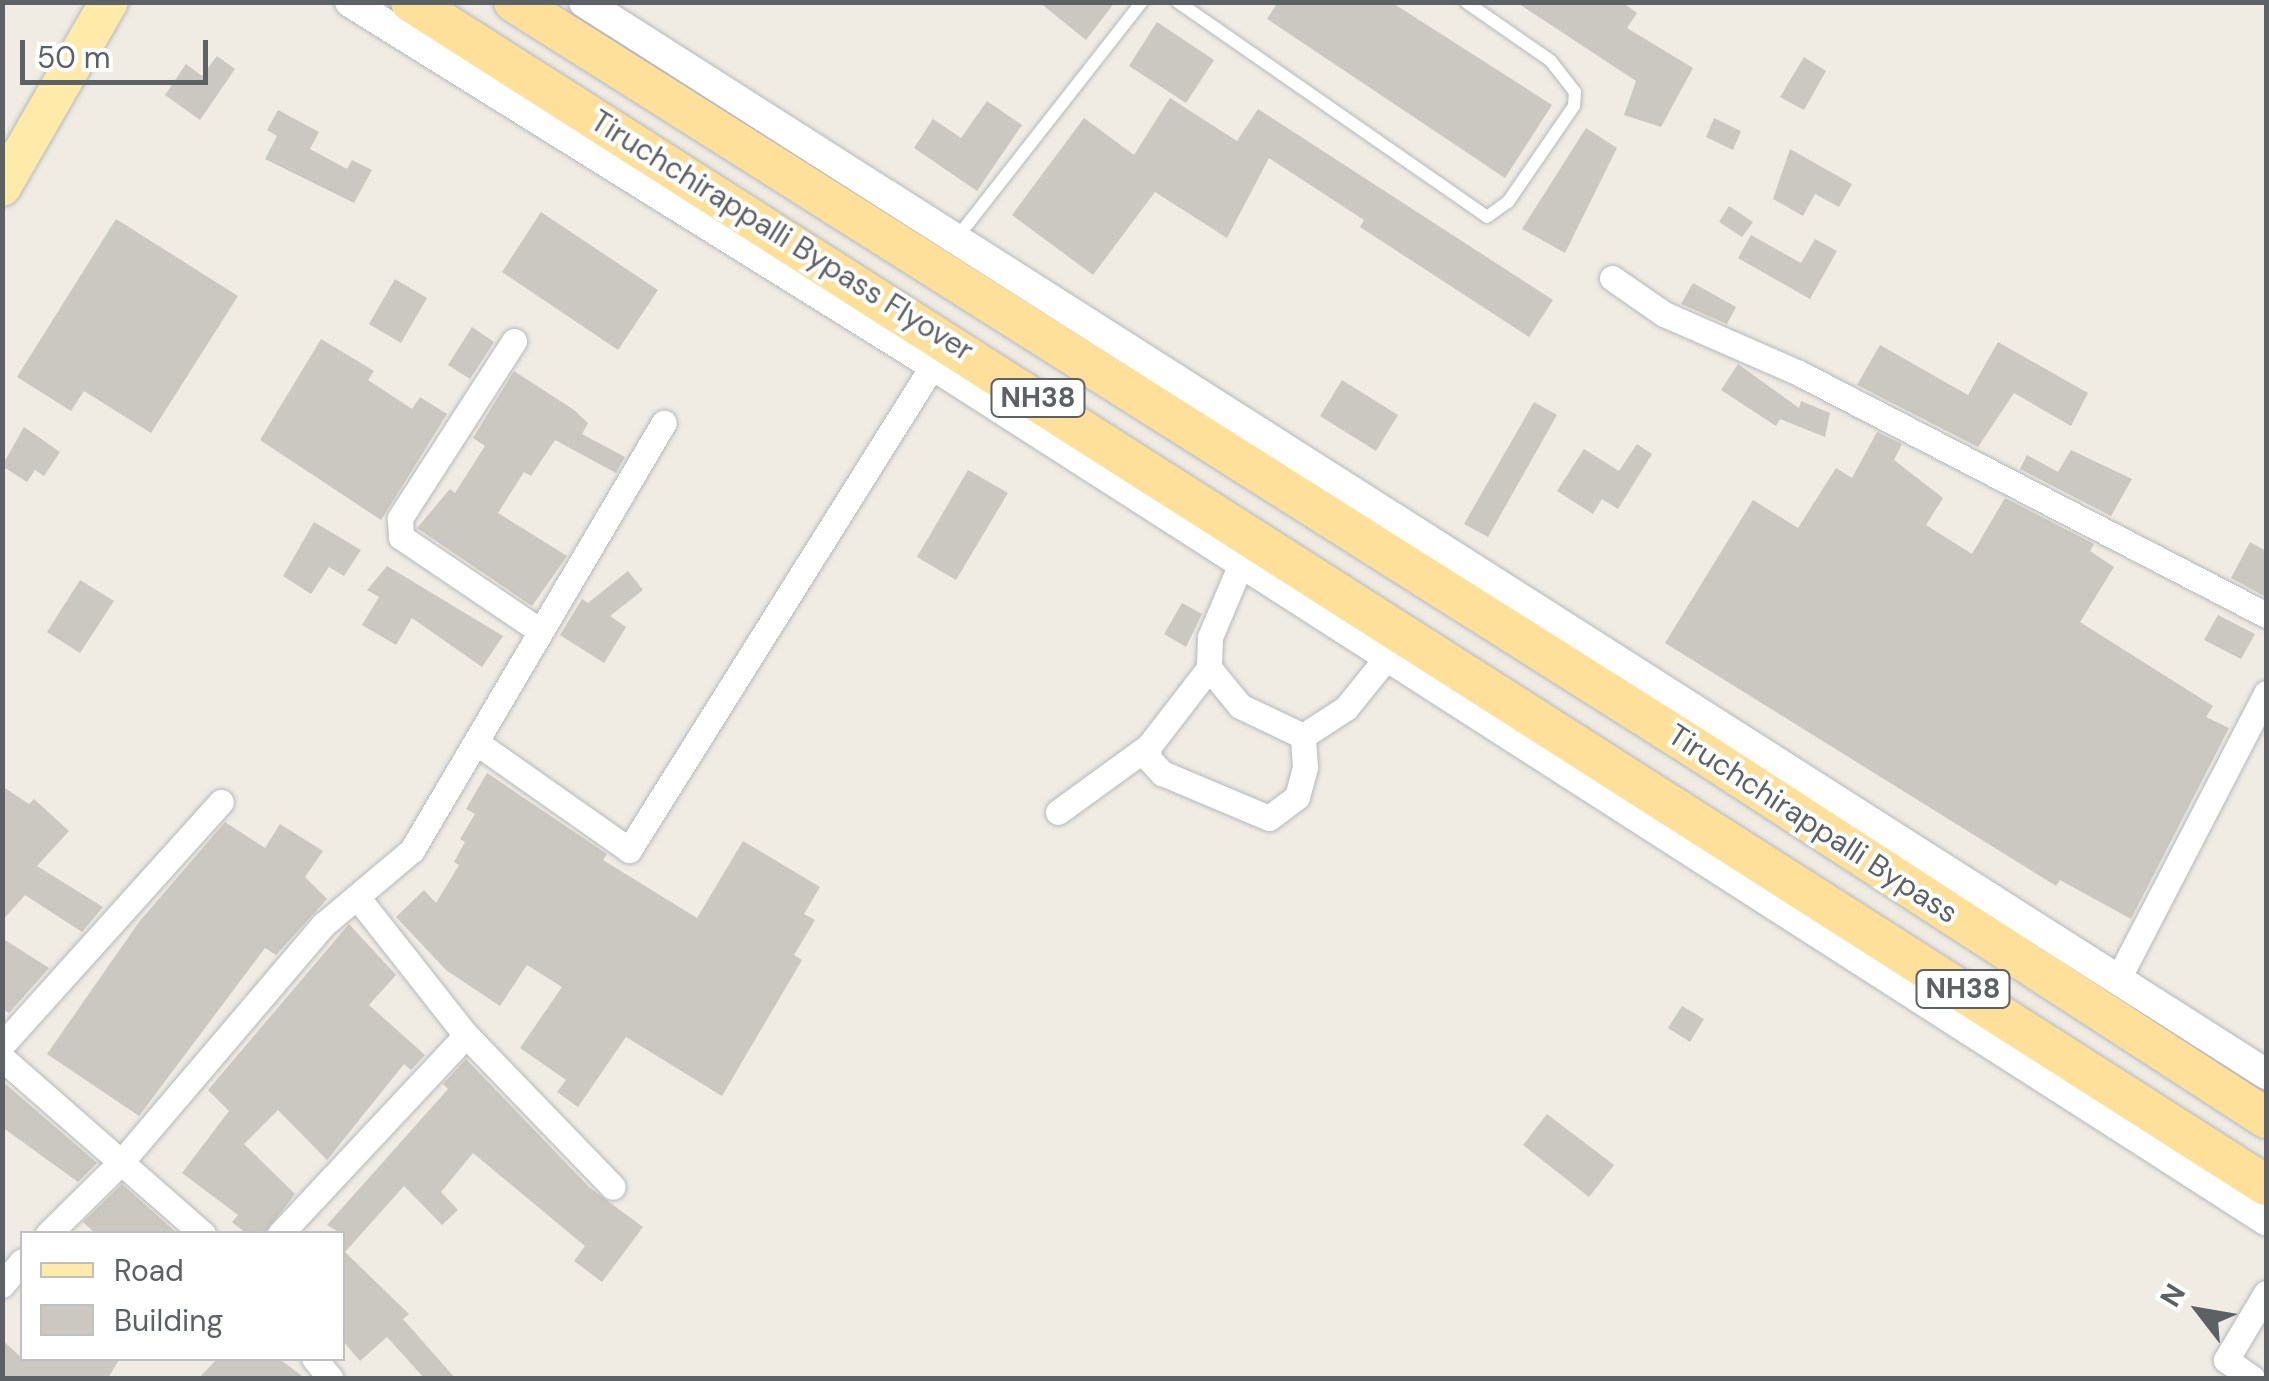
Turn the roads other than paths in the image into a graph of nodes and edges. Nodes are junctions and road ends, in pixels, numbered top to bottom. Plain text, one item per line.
1 (109, 2) edge
2 (137, 2) edge
3 (350, 2) edge
4 (412, 2) edge
5 (514, 2) edge
6 (584, 2) edge
7 (1142, 2) edge
8 (1178, 2) edge
9 (1466, 2) edge
10 (49, 112) junction
11 (2, 187) edge
12 (959, 235) junction
13 (1612, 278) dead end
14 (514, 341) dead end
15 (933, 366) junction
16 (664, 423) dead end
17 (1357, 533) joint
18 (1240, 566) junction
19 (2266, 615) edge
20 (539, 630) junction
21 (1386, 657) junction
22 (1209, 668) junction
23 (2266, 693) edge
24 (1303, 736) junction
25 (476, 744) junction
26 (1149, 746) junction
27 (1659, 793) junction
28 (1609, 798) junction
29 (221, 802) dead end
30 (1058, 812) dead end
31 (358, 898) junction
32 (2118, 979) junction
33 (466, 1035) junction
34 (2, 1045) edge
35 (2, 1058) edge
36 (2266, 1074) edge
37 (2266, 1118) edge
38 (123, 1160) junction
39 (2266, 1185) edge
40 (613, 1187) dead end
41 (2266, 1220) edge
42 (51, 1231) edge
43 (200, 1231) edge
44 (283, 1231) edge
45 (20, 1263) edge
46 (2, 1285) edge
47 (2266, 1294) edge
48 (2220, 1369) edge
49 (2252, 1378) edge

1 - 10 main road
2 - 10 main road
3 - 15 street
4 - 27 highway, Tiruchchirappalli Bypass Flyover / NH38
5 - 17 highway, Tiruchchirappalli Bypass Flyover / NH38
6 - 12 street
7 - 12 lane
8 - 9 lane
10 - 11 main road
12 - 32 street
13 - 19 street
14 - 20 street
15 - 18 street
15 - 25 street
16 - 20 street
17 - 37 highway, Tiruchchirappalli Bypass / NH38
18 - 21 street
18 - 22 street
20 - 25 street
21 - 24 street
21 - 28 street
22 - 24 street
22 - 26 street
23 - 32 street
24 - 26 street
25 - 31 street
26 - 30 street
27 - 28 highway
27 - 39 highway, Tiruchchirappalli Bypass / NH38
28 - 41 street
29 - 34 street
31 - 33 street
31 - 38 street
32 - 36 street
33 - 40 street
33 - 44 street
35 - 38 street
38 - 42 street
38 - 43 street
45 - 46 street
47 - 48 street
48 - 49 street

